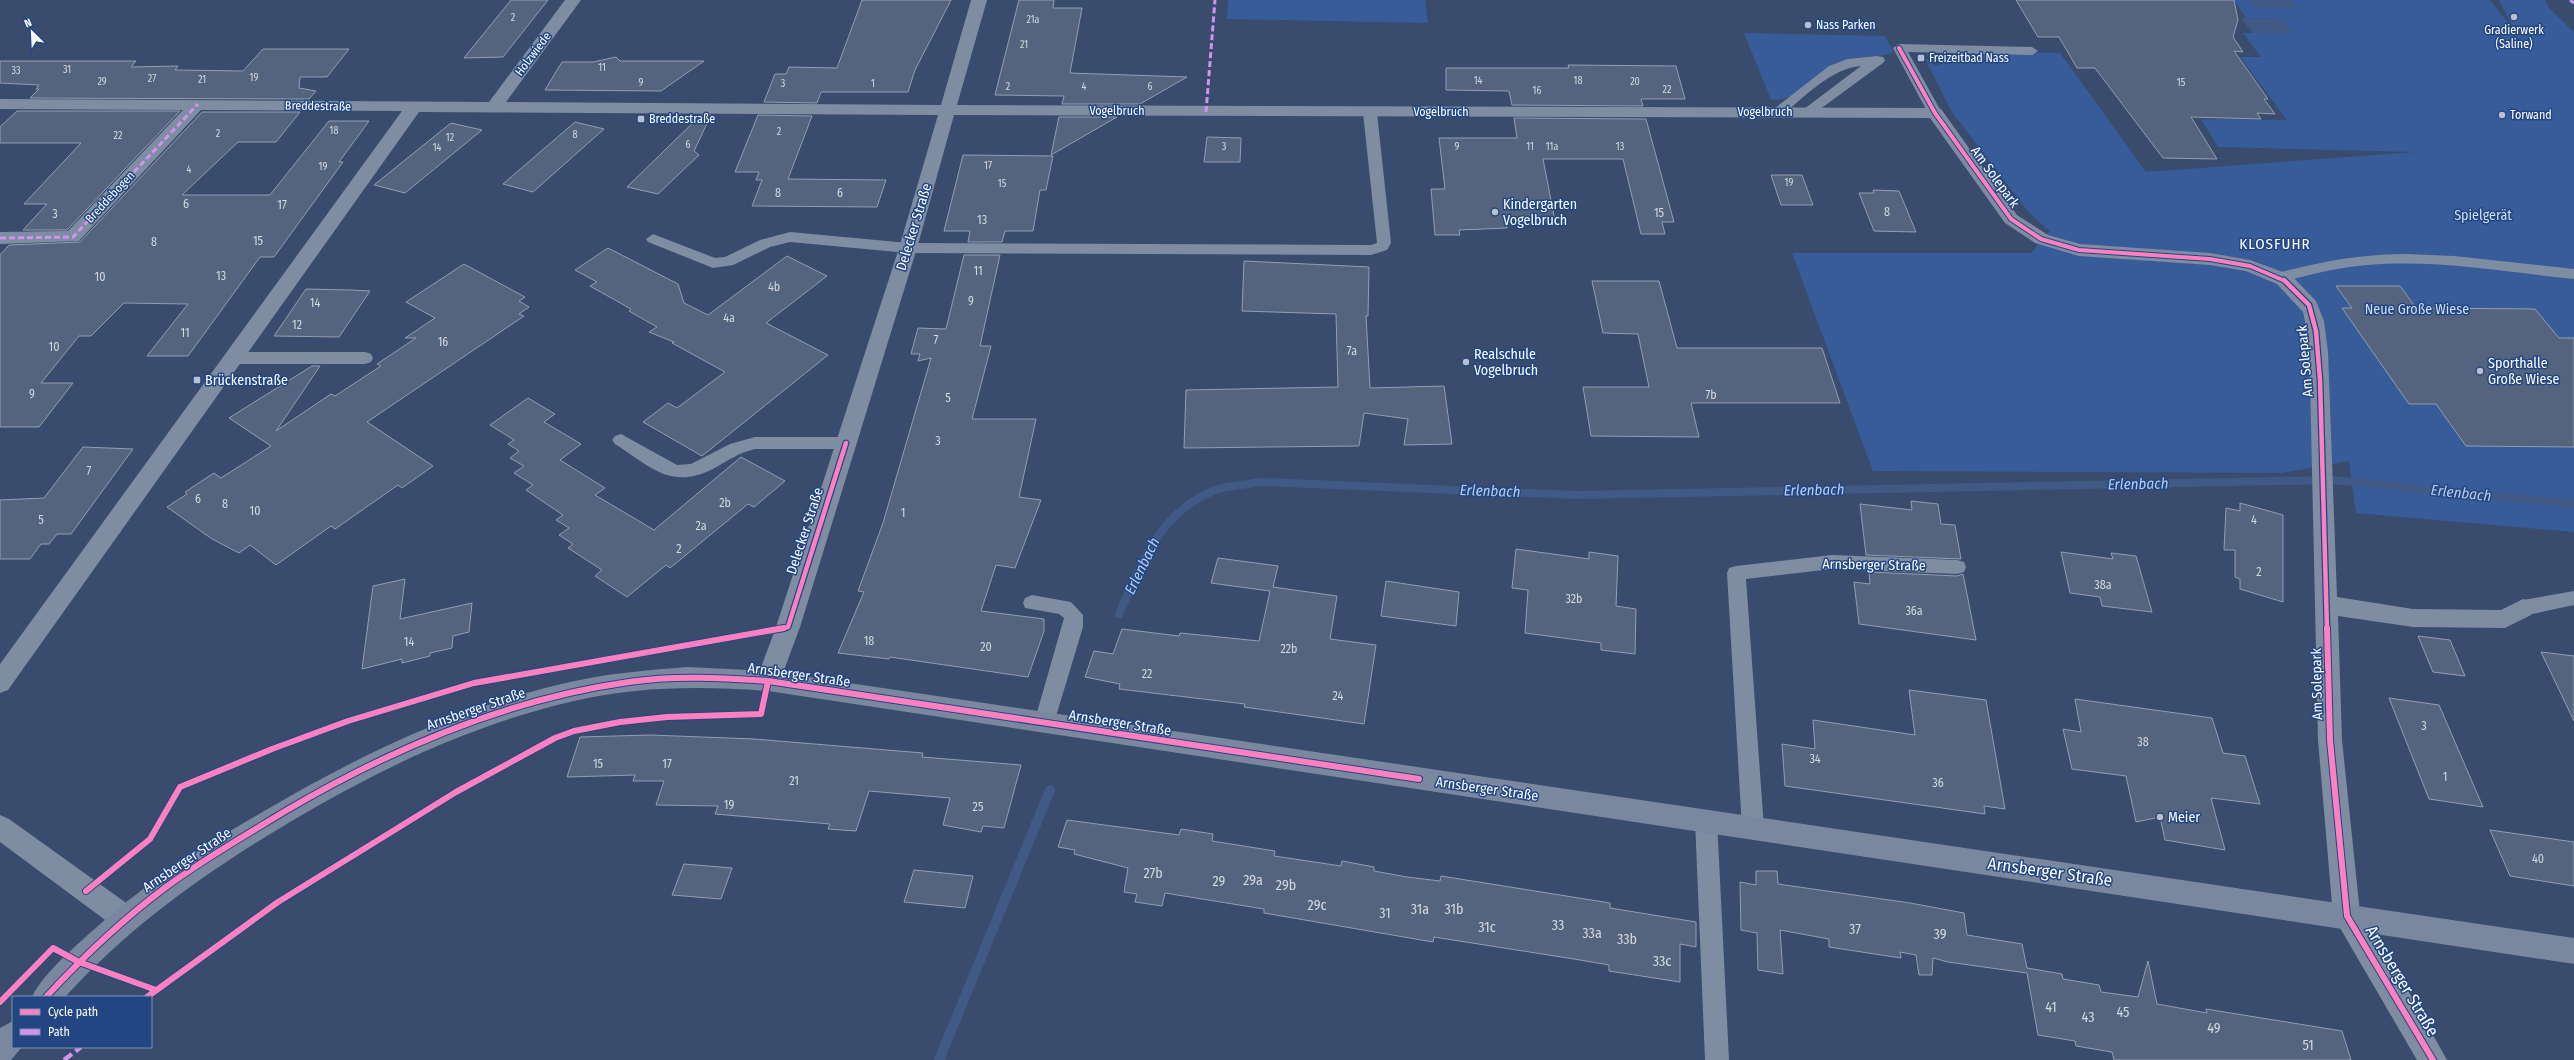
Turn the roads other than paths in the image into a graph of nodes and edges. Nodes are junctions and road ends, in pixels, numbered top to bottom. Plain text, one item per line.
1 (573, 0) edge
2 (979, 0) edge
3 (2032, 50) dead end
4 (1902, 54) junction
5 (1878, 60) junction
6 (0, 104) edge
7 (198, 104) junction
8 (414, 107) junction
9 (492, 108) junction
10 (948, 110) junction
11 (1777, 112) junction
12 (1807, 112) junction
13 (1370, 113) junction
14 (1935, 113) junction
15 (0, 238) edge
16 (653, 239) dead end
17 (908, 248) junction
18 (2574, 274) edge
19 (2279, 278) junction
20 (232, 358) junction
21 (365, 358) dead end
22 (621, 440) dead end
23 (846, 443) junction
24 (1957, 567) dead end
25 (2574, 598) edge
26 (1032, 603) dead end
27 (2328, 605) junction
28 (2524, 608) joint
29 (768, 681) junction
30 (0, 683) edge
31 (1044, 723) junction
32 (1706, 820) junction
33 (0, 827) edge
34 (1752, 828) junction
35 (2347, 916) junction
36 (126, 919) junction
37 (2574, 951) edge
38 (47, 996) edge
39 (12, 1036) edge
40 (0, 1051) edge
41 (1717, 1060) edge
42 (2433, 1060) edge

1 - 9 street, Holzwiede
2 - 10 street, Delecker Straße
3 - 4 lane
4 - 5 lane
4 - 14 lane, Am Solepark
5 - 11 lane
5 - 12 lane
6 - 7 street, Breddestraße
7 - 8 street, Breddestraße
7 - 15 street, Breddebogen
8 - 9 street, Breddestraße
8 - 20 street
9 - 10 street, Breddestraße
10 - 13 street, Vogelbruch
10 - 17 street, Delecker Straße
11 - 12 street, Vogelbruch
11 - 13 street, Vogelbruch
12 - 14 street, Vogelbruch
13 - 17 lane
14 - 19 street, Am Solepark
16 - 17 lane
17 - 23 street, Delecker Straße
18 - 19 lane
19 - 27 street, Am Solepark
20 - 21 lane
20 - 30 street
22 - 23 lane
23 - 29 street, Delecker Straße
24 - 34 lane, Arnsberger Straße
25 - 28 lane
26 - 31 lane
27 - 28 street
27 - 35 street, Am Solepark
29 - 31 street, Arnsberger Straße
29 - 36 street, Arnsberger Straße
31 - 32 street, Arnsberger Straße
32 - 34 street, Arnsberger Straße
32 - 41 lane
33 - 36 street
34 - 35 street, Arnsberger Straße
35 - 37 street, Arnsberger Straße
35 - 42 street, Arnsberger Straße
36 - 38 street, Arnsberger Straße
39 - 40 street

